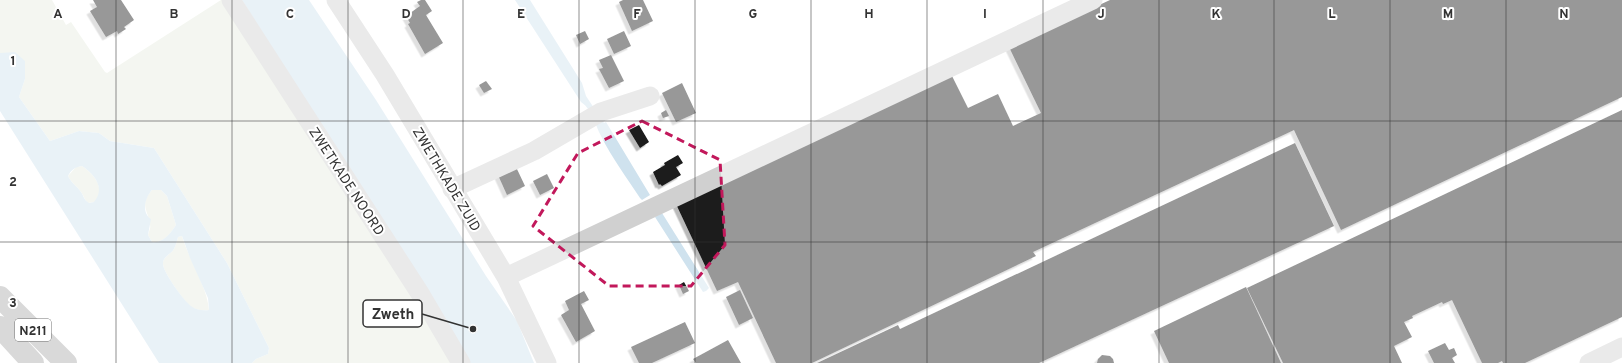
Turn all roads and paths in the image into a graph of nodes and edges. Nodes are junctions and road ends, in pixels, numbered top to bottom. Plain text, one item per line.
1 (231, 0) edge
2 (336, 0) edge
3 (1093, 0) edge
4 (650, 96) dead end
5 (452, 189) junction
6 (506, 277) junction
7 (0, 297) edge
8 (0, 327) edge
9 (1622, 347) edge
10 (33, 363) edge
11 (66, 363) edge
12 (461, 363) edge
13 (547, 363) edge
14 (1588, 363) edge

1 - 12 street, ZWETKADE NOORD
2 - 5 street, ZWETHKADE ZUID
3 - 6 street
4 - 5 street
5 - 6 street, ZWETHKADE ZUID
6 - 13 street, ZWETHKADE ZUID
7 - 11 main road, N211
8 - 10 main road, N211
9 - 14 street

